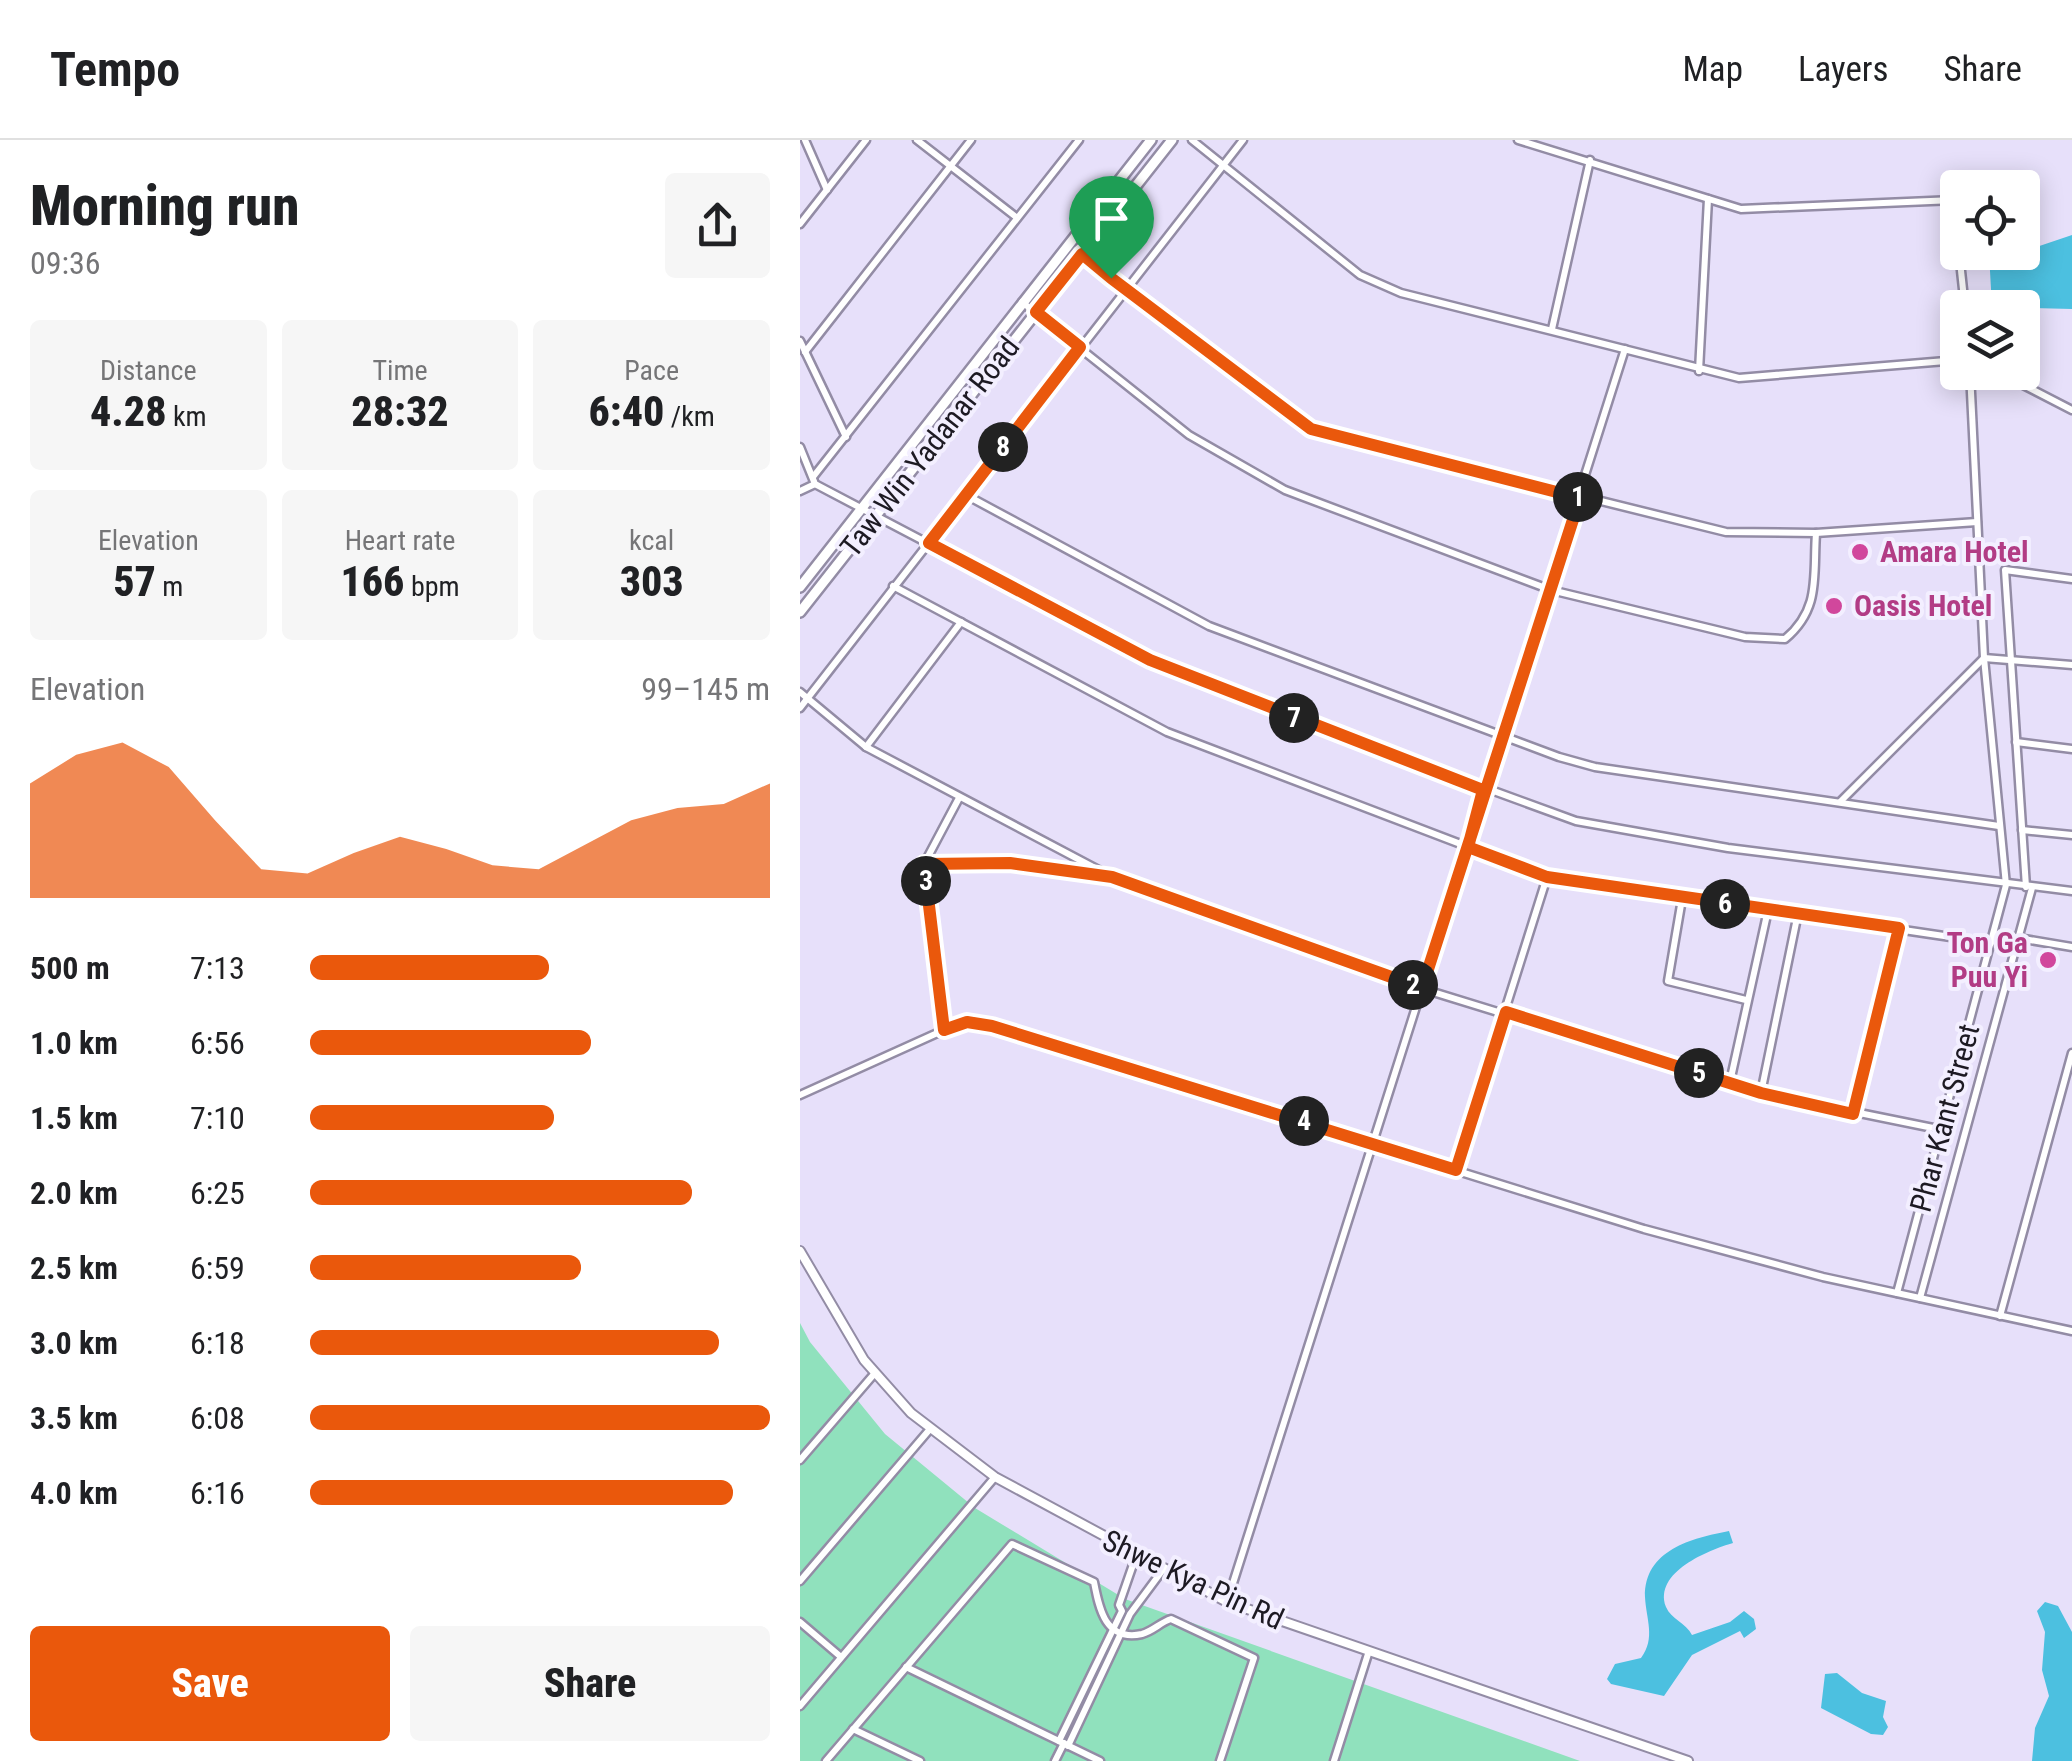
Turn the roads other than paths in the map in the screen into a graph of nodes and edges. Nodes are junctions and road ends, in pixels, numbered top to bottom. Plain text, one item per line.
1 (805, 140) edge
2 (866, 140) edge
3 (918, 140) edge
4 (971, 140) edge
5 (1079, 140) edge
6 (1151, 140) edge
7 (1172, 140) edge
8 (1192, 140) edge
9 (1243, 140) edge
10 (1518, 140) edge
11 (1590, 160) junction
12 (1224, 163) junction
13 (950, 166) junction
14 (826, 190) junction
15 (1708, 199) junction
16 (1940, 201) edge
17 (1016, 218) junction
18 (800, 224) edge
19 (1082, 254) junction
20 (1126, 290) junction
21 (1022, 302) junction
22 (1036, 312) junction
23 (1552, 328) junction
24 (800, 341) edge
25 (1080, 347) junction
26 (1625, 349) junction
27 (805, 352) junction
28 (1940, 361) edge
29 (1699, 371) junction
30 (1971, 390) edge
31 (2033, 390) edge
32 (2072, 410) edge
33 (846, 437) junction
34 (800, 447) edge
35 (814, 480) junction
36 (800, 491) edge
37 (966, 494) junction
38 (1580, 498) junction
39 (861, 509) junction
40 (876, 516) junction
41 (1977, 522) junction
42 (1816, 533) junction
43 (929, 543) junction
44 (2072, 579) edge
45 (892, 586) junction
46 (800, 587) edge
47 (1552, 590) junction
48 (800, 612) edge
49 (961, 622) junction
50 (2010, 657) junction
51 (1984, 658) junction
52 (2072, 665) edge
53 (800, 692) edge
54 (808, 699) junction
55 (800, 708) edge
56 (1503, 736) junction
57 (2016, 742) junction
58 (866, 747) junction
59 (2072, 749) edge
60 (1483, 790) junction
61 (959, 798) junction
62 (1839, 802) junction
63 (1999, 826) junction
64 (2022, 830) junction
65 (2072, 835) edge
66 (1468, 847) junction
67 (924, 864) junction
68 (1112, 877) junction
69 (1547, 877) junction
70 (2006, 885) junction
71 (2029, 887) junction
72 (2072, 892) edge
73 (1682, 899) junction
74 (1768, 910) junction
75 (1798, 913) junction
76 (1899, 928) junction
77 (1992, 939) junction
78 (2016, 939) junction
79 (2072, 947) edge
80 (1422, 988) junction
81 (1746, 1000) junction
82 (1506, 1012) junction
83 (944, 1030) junction
84 (2072, 1052) edge
85 (1730, 1082) junction
86 (1761, 1093) junction
87 (800, 1095) edge
88 (1853, 1114) junction
89 (1944, 1130) junction
90 (1370, 1142) junction
91 (1456, 1170) junction
92 (800, 1251) edge
93 (1897, 1293) junction
94 (1920, 1298) junction
95 (2000, 1316) junction
96 (2072, 1331) edge
97 (875, 1373) junction
98 (930, 1429) junction
99 (800, 1460) edge
100 (994, 1477) junction
101 (1136, 1556) junction
102 (1162, 1571) junction
103 (800, 1581) edge
104 (1227, 1602) junction
105 (800, 1622) edge
106 (1118, 1631) junction
107 (1368, 1654) junction
108 (842, 1658) junction
109 (906, 1667) junction
110 (800, 1706) edge
111 (853, 1729) junction
112 (1064, 1743) junction
113 (826, 1761) edge
114 (920, 1761) edge
115 (1055, 1761) edge
116 (1100, 1761) edge
117 (1220, 1761) edge
118 (1334, 1761) edge
119 (1688, 1761) edge

1 - 14 street
2 - 14 street
3 - 13 street
4 - 13 street
5 - 17 street
6 - 21 main road, Taw Win Yadanar Road
7 - 19 main road, Taw Win Yadanar Road
8 - 12 street
9 - 12 street
10 - 11 street
11 - 15 street
11 - 23 street
12 - 20 street
12 - 23 street
13 - 17 street
13 - 27 street
14 - 18 street
15 - 16 street
15 - 29 street
17 - 33 street
19 - 20 street
19 - 22 main road, Taw Win Yadanar Road
20 - 25 street
20 - 38 street
21 - 22 street
21 - 39 main road, Taw Win Yadanar Road
22 - 25 street
22 - 40 main road, Taw Win Yadanar Road
23 - 26 street
24 - 27 street
25 - 37 street
25 - 47 street
26 - 29 street
26 - 38 street
27 - 33 street
28 - 29 street
30 - 41 street
31 - 32 street
33 - 35 street
34 - 35 street
35 - 36 street
35 - 39 street
37 - 43 street
37 - 56 street
38 - 42 street
38 - 47 street
39 - 40 street
39 - 46 main road, Taw Win Yadanar Road
40 - 43 street
40 - 48 main road, Taw Win Yadanar Road
41 - 42 street
41 - 51 street
42 - 47 street
43 - 45 street
43 - 60 street
44 - 50 street
45 - 49 street
45 - 54 street
47 - 56 street
49 - 58 street
49 - 66 street
50 - 51 street
50 - 52 street
50 - 57 street
51 - 62 street
51 - 63 street
53 - 54 street
54 - 55 street
54 - 58 street
56 - 60 street
56 - 62 street
57 - 59 street
57 - 64 street
58 - 61 street
60 - 66 street
60 - 70 street
61 - 67 street
61 - 68 street
62 - 63 street
63 - 70 street
64 - 65 street
64 - 71 street
66 - 69 street
66 - 80 street
67 - 68 street
67 - 83 street
68 - 80 street
69 - 73 street
69 - 82 street
70 - 71 street
70 - 77 street, Phar Kant Street
71 - 72 street
71 - 78 street
73 - 74 street
73 - 81 street
74 - 75 street
74 - 81 street
75 - 76 street
75 - 86 street
76 - 77 street
76 - 88 street
77 - 78 street
77 - 89 street, Phar Kant Street
78 - 79 street
78 - 94 street
80 - 82 street
80 - 90 street
81 - 85 street
82 - 85 street
82 - 91 street
83 - 87 street
83 - 90 street
84 - 95 street
85 - 86 street
86 - 88 street
88 - 89 street
89 - 93 street, Phar Kant Street
90 - 91 street
90 - 104 street
91 - 93 street
92 - 97 street, Shwe Kya Pin Rd
93 - 94 street
94 - 95 street
95 - 96 street
97 - 98 street, Shwe Kya Pin Rd
97 - 99 street
98 - 100 street, Shwe Kya Pin Rd
98 - 103 street
100 - 101 street, Shwe Kya Pin Rd
100 - 108 street
101 - 102 street, Shwe Kya Pin Rd
101 - 106 street
102 - 104 street, Shwe Kya Pin Rd
102 - 106 street
104 - 107 street, Shwe Kya Pin Rd
105 - 108 street
106 - 109 street
106 - 112 street
106 - 117 street
107 - 118 street
107 - 119 street, Shwe Kya Pin Rd
108 - 110 street
109 - 111 street
109 - 112 street
111 - 113 street
111 - 114 street
112 - 115 street
112 - 116 street

